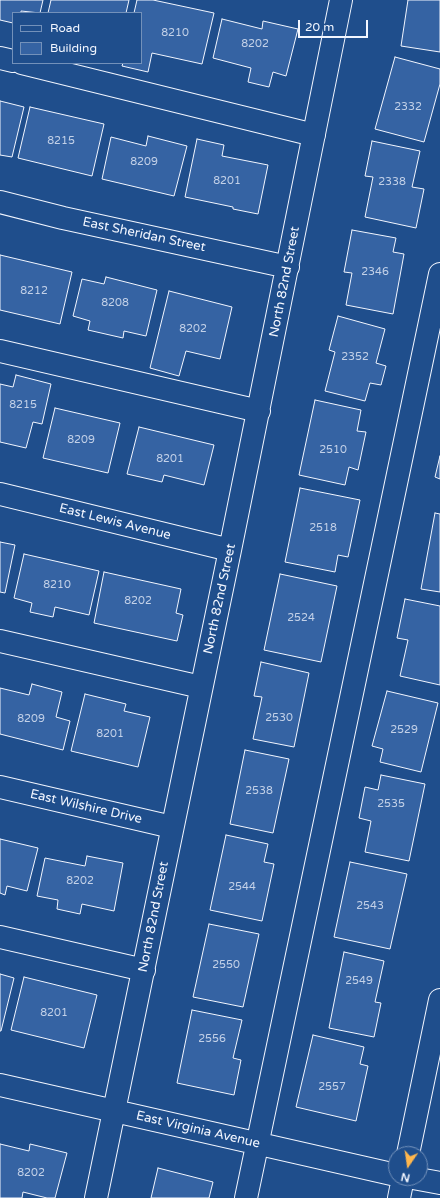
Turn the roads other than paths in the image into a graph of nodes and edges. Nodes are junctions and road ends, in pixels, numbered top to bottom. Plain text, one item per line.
1 (341, 0) edge
2 (0, 58) edge
3 (12, 61) edge
4 (26, 64) edge
5 (314, 135) junction
6 (0, 202) edge
7 (288, 267) junction
8 (440, 274) edge
9 (0, 351) edge
10 (258, 411) junction
11 (0, 494) edge
12 (230, 550) junction
13 (0, 641) edge
14 (202, 687) junction
15 (0, 787) edge
16 (172, 827) junction
17 (0, 937) edge
18 (144, 970) junction
19 (440, 1000) edge
20 (438, 1023) edge
21 (0, 1085) edge
22 (115, 1112) junction
23 (257, 1144) junction
24 (410, 1146) edge
25 (388, 1173) edge
26 (428, 1181) edge
27 (440, 1183) edge
28 (401, 1186) edge
29 (96, 1198) edge
30 (246, 1198) edge
31 (399, 1198) edge

1 - 5 street, North 82nd Street
2 - 3 street
4 - 5 street
5 - 7 street, North 82nd Street
6 - 7 street, East Sheridan Street
7 - 10 street, North 82nd Street
8 - 23 street
9 - 10 street
10 - 12 street, North 82nd Street
11 - 12 street, East Lewis Avenue
12 - 14 street, North 82nd Street
13 - 14 street
14 - 16 street, North 82nd Street
15 - 16 street, East Wilshire Drive
16 - 18 street, North 82nd Street
17 - 18 street
18 - 22 street, North 82nd Street
19 - 20 street
20 - 24 street
21 - 22 street, East Virginia Avenue
22 - 23 street, East Virginia Avenue
22 - 29 street, North 82nd Street
23 - 25 street, East Virginia Avenue
23 - 30 street
26 - 27 street
28 - 31 street

